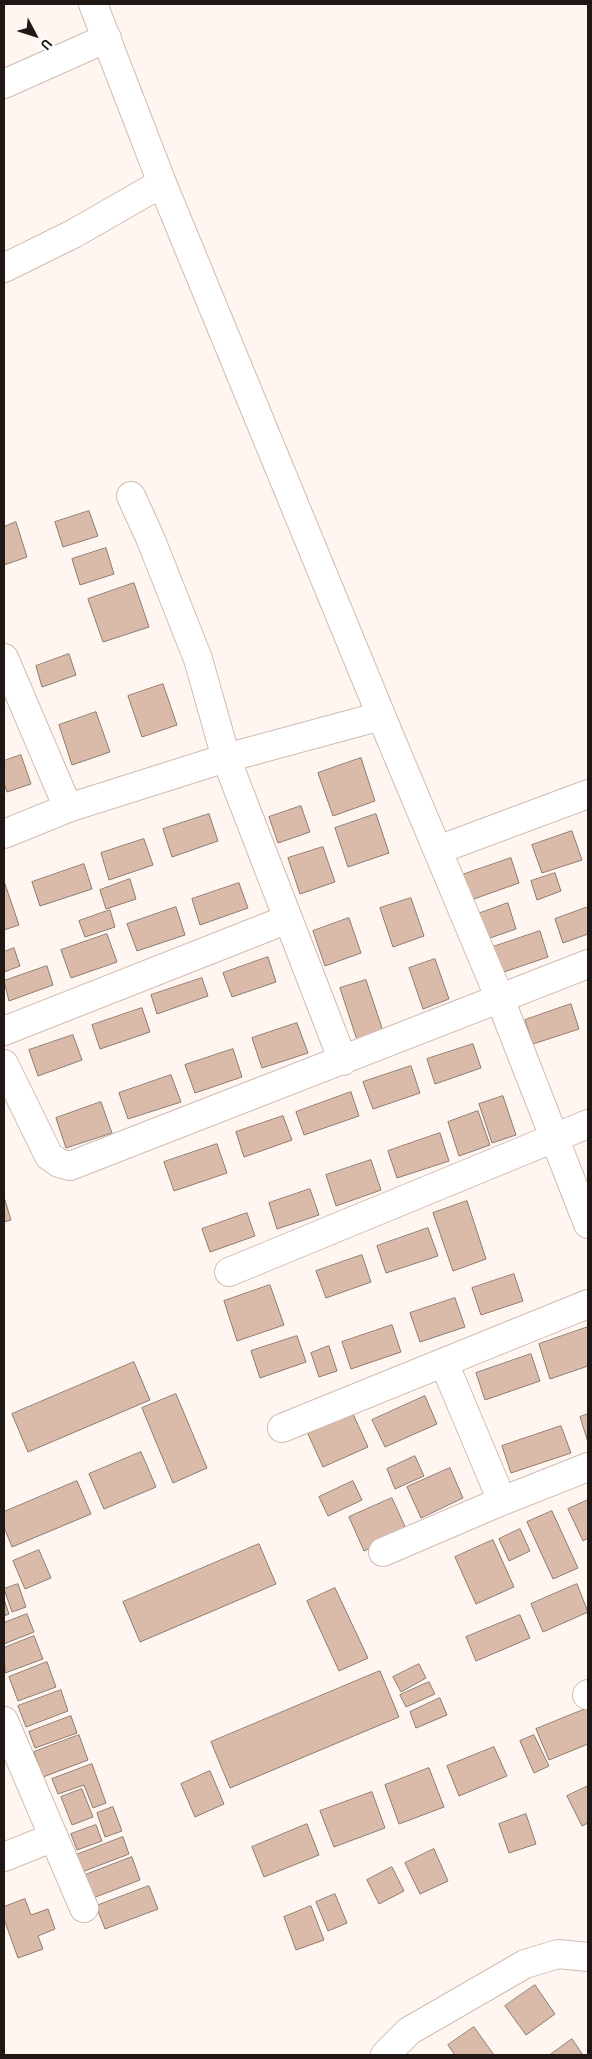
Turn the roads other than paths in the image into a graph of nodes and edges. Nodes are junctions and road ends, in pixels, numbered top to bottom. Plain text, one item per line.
1 (93, 4) edge
2 (107, 38) junction
3 (4, 84) edge
4 (162, 183) junction
5 (4, 268) edge
6 (131, 496) dead end
7 (4, 658) edge
8 (381, 716) junction
9 (226, 758) junction
10 (588, 794) edge
11 (68, 808) junction
12 (4, 834) edge
13 (438, 850) junction
14 (288, 919) junction
15 (588, 964) edge
16 (500, 1000) junction
17 (4, 1031) edge
18 (343, 1061) junction
19 (4, 1064) edge
20 (588, 1124) edge
21 (554, 1138) junction
22 (588, 1224) edge
23 (230, 1272) dead end
24 (588, 1304) edge
25 (444, 1363) junction
26 (282, 1428) dead end
27 (588, 1468) edge
28 (502, 1501) junction
29 (383, 1552) dead end
30 (4, 1721) edge
31 (54, 1837) junction
32 (4, 1857) edge
33 (84, 1908) dead end
34 (588, 1957) edge
35 (385, 2055) edge

1 - 2 street
2 - 3 street
2 - 4 street
4 - 5 street
4 - 8 street
6 - 9 street
7 - 11 street
8 - 9 street
8 - 13 street
9 - 11 street
9 - 14 street
10 - 13 street
11 - 12 street
13 - 16 street
14 - 17 street
14 - 18 street
15 - 16 street
16 - 18 street
16 - 21 street
18 - 19 street
20 - 21 street
21 - 22 street
21 - 23 street
24 - 25 street
25 - 26 street
25 - 28 street
27 - 28 street
28 - 29 street
30 - 31 street
31 - 32 street
31 - 33 street
34 - 35 street

